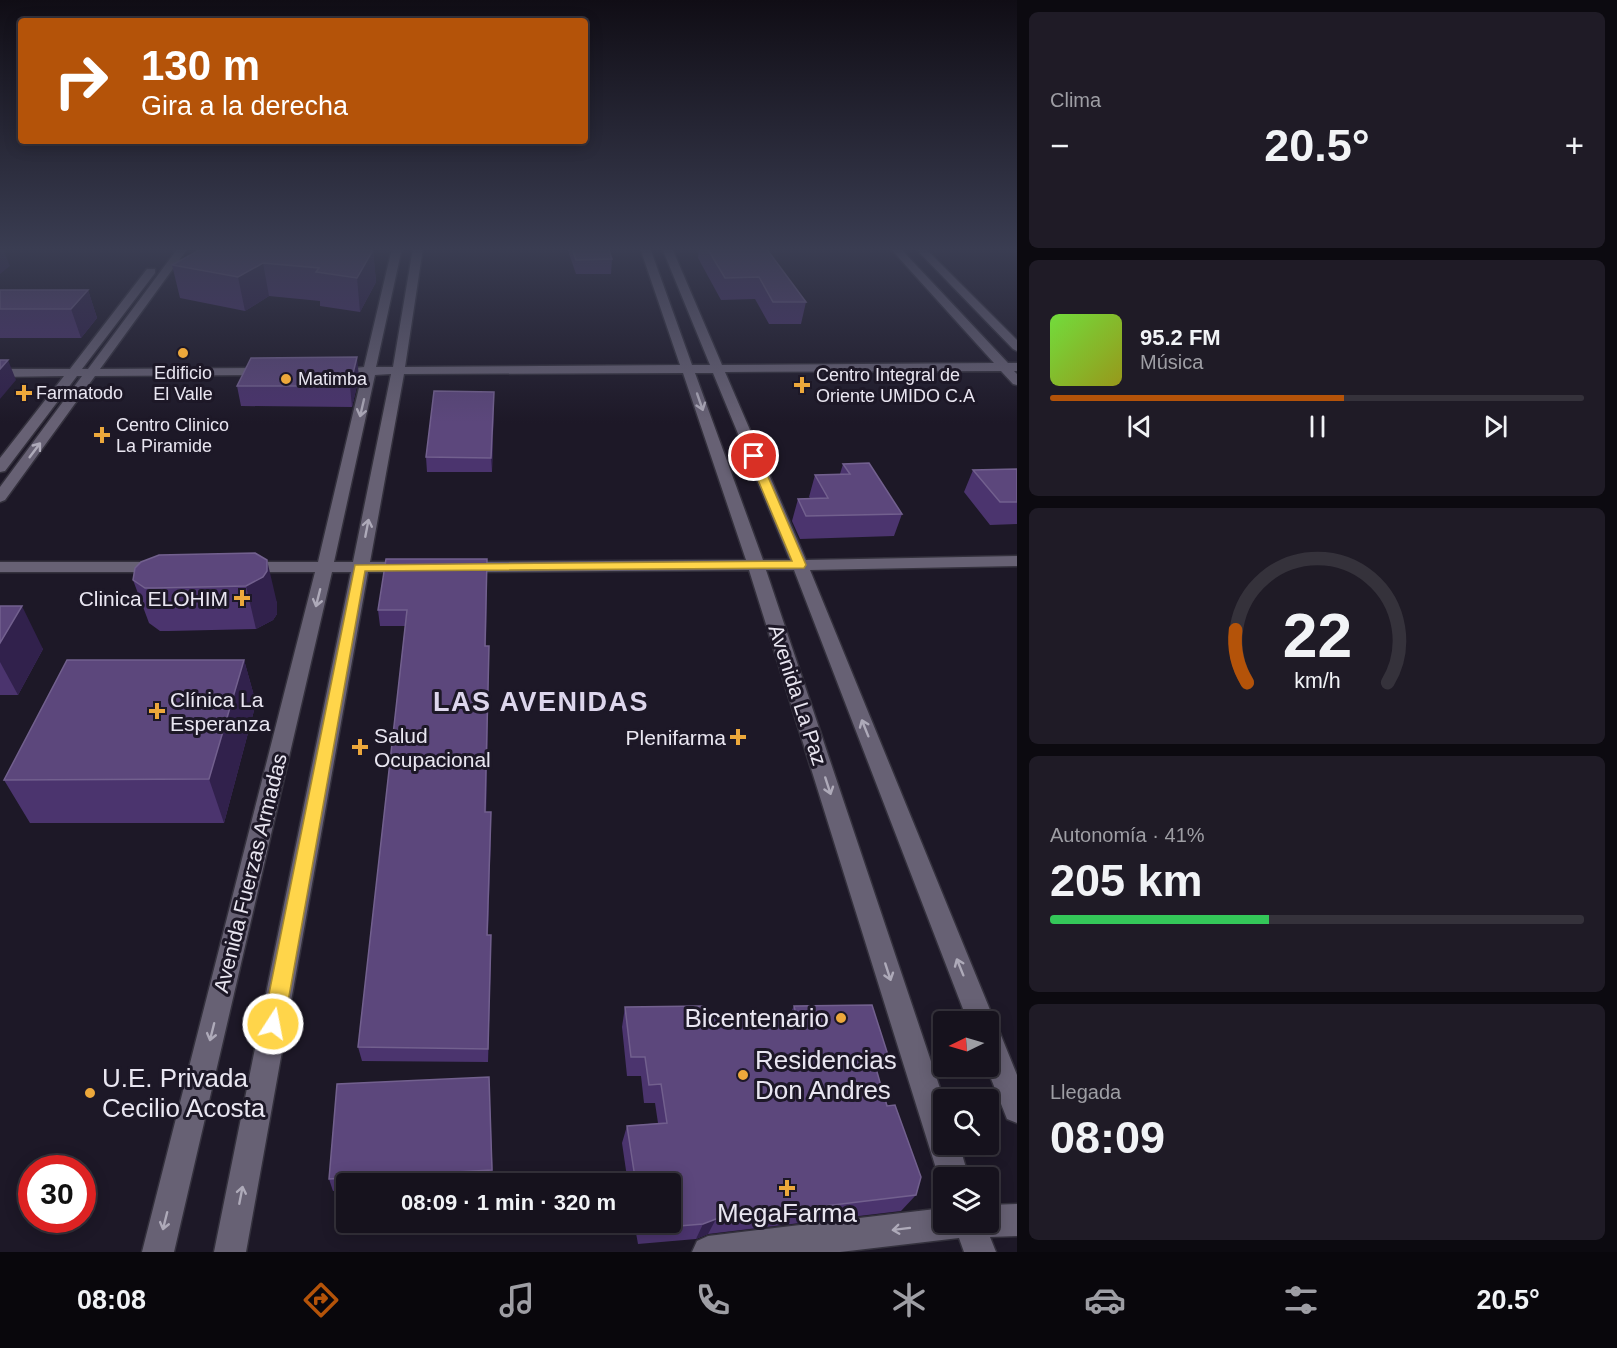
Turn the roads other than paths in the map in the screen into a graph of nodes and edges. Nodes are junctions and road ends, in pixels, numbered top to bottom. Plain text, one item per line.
1 (125, 306) edge
2 (141, 306) edge
3 (385, 306) edge
4 (408, 306) edge
5 (666, 306) edge
6 (691, 306) edge
7 (949, 306) edge
8 (977, 306) edge
9 (1017, 347) edge
10 (1003, 367) junction
11 (1017, 367) edge
12 (689, 369) junction
13 (717, 369) junction
14 (348, 371) edge
15 (371, 371) junction
16 (398, 371) junction
17 (278, 372) edge
18 (0, 373) edge
19 (74, 374) junction
20 (92, 374) junction
21 (1017, 381) edge
22 (0, 468) edge
23 (0, 497) edge
24 (1017, 561) edge
25 (756, 565) junction
26 (800, 565) junction
27 (0, 567) edge
28 (174, 567) edge
29 (232, 567) edge
30 (325, 567) junction
31 (429, 567) edge
32 (453, 567) edge
33 (359, 568) junction
34 (978, 1011) edge
35 (999, 1065) edge
36 (1017, 1109) edge
37 (933, 1110) edge
38 (1017, 1220) edge
39 (999, 1224) edge
40 (933, 1232) edge
41 (158, 1252) edge
42 (230, 1252) edge
43 (708, 1252) edge

1 - 19 street
2 - 20 street
3 - 15 street, Avenida Fuerzas Armadas
4 - 16 street, Avenida Fuerzas Armadas
5 - 12 street, Avenida La Paz
6 - 13 street
7 - 10 street
8 - 9 street
10 - 11 street
10 - 13 street
10 - 21 street
12 - 13 street
12 - 16 street
12 -> 25 street, Avenida La Paz
13 - 26 street
14 - 15 street
15 - 16 street
15 -> 30 street, Avenida Fuerzas Armadas
33 -> 16 street, Avenida Fuerzas Armadas
17 - 20 street
18 - 19 street
19 - 20 street
19 - 22 street
23 -> 20 street
24 - 26 street
25 - 26 street
25 - 32 street
25 -> 37 street, Avenida La Paz
34 -> 26 street
27 - 28 street
29 - 30 street
30 - 33 street
30 -> 41 street, Avenida Fuerzas Armadas
31 - 33 street
42 -> 33 street, Avenida Fuerzas Armadas
35 - 36 street
38 - 39 street
40 -> 43 street

